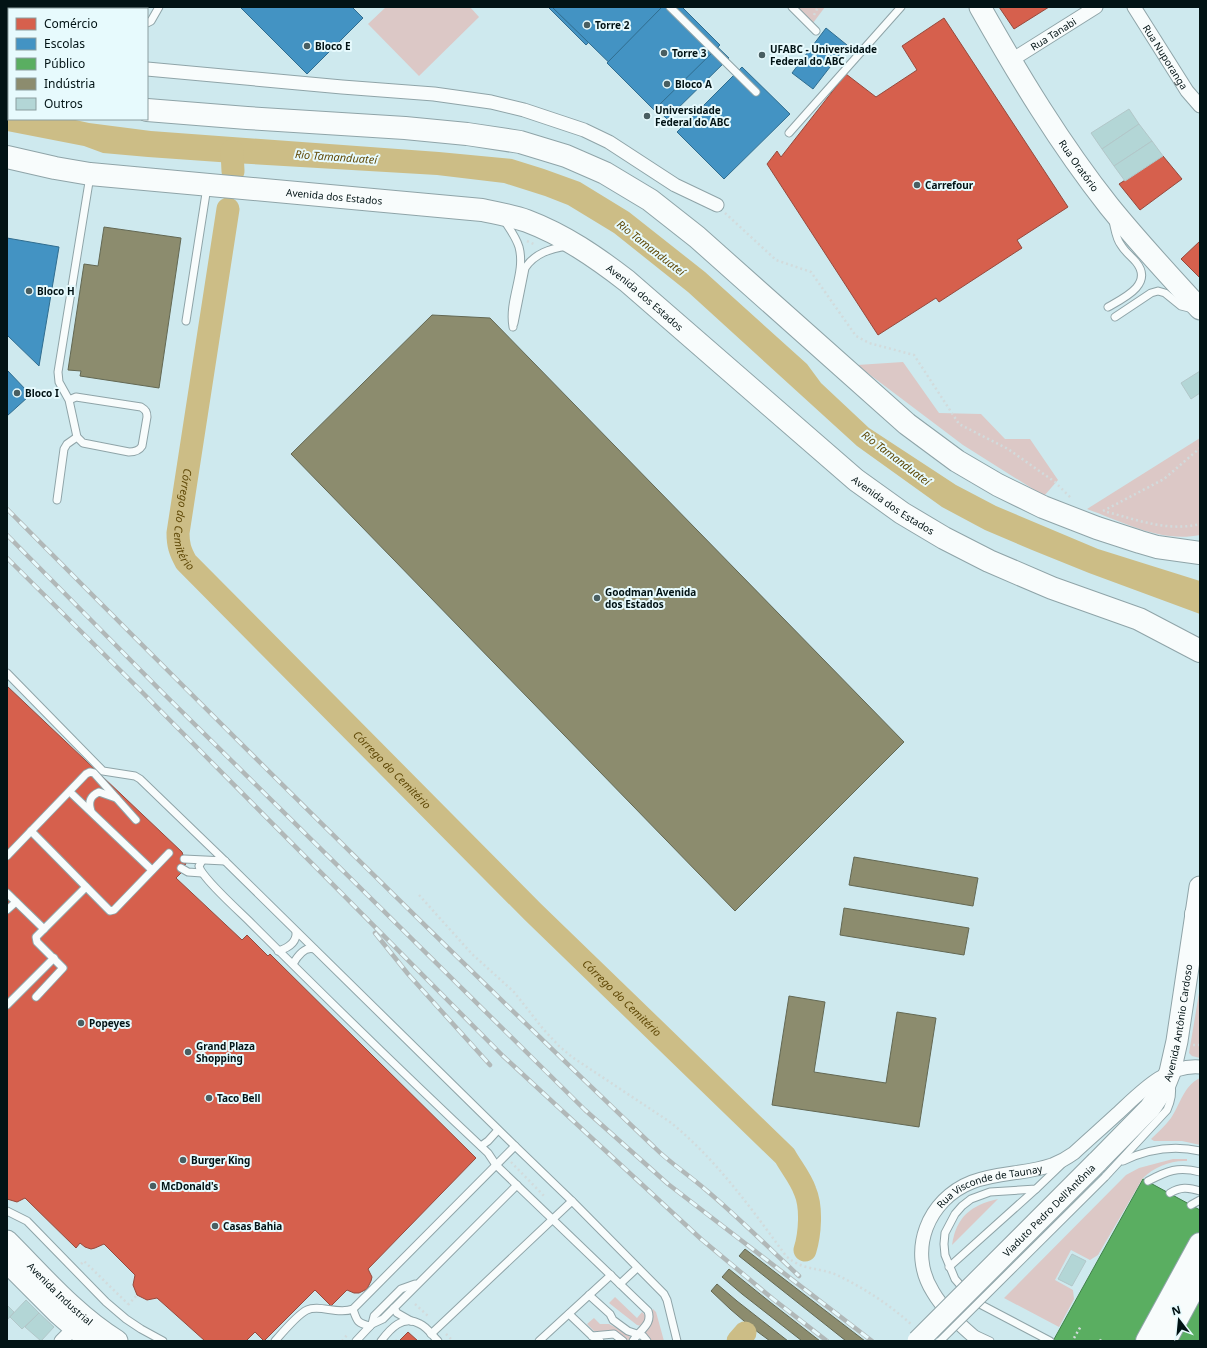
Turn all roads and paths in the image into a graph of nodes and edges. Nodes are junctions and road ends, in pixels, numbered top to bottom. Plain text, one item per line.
1 (159, 7) edge
2 (670, 7) edge
3 (792, 7) edge
4 (901, 7) edge
5 (980, 7) edge
6 (1096, 7) edge
7 (1134, 7) edge
8 (148, 22) edge
9 (816, 31) dead end
10 (1010, 61) junction
11 (148, 69) edge
12 (756, 92) dead end
13 (1200, 106) edge
14 (148, 110) edge
15 (788, 133) dead end
16 (7, 157) edge
17 (90, 174) junction
18 (207, 186) junction
19 (717, 205) dead end
20 (1109, 206) junction
21 (500, 214) junction
22 (731, 219) dead end
23 (576, 244) junction
24 (1108, 307) dead end
25 (1200, 309) edge
26 (1115, 317) dead end
27 (186, 321) dead end
28 (69, 400) junction
29 (77, 437) junction
30 (1200, 448) edge
31 (57, 500) dead end
32 (1077, 502) dead end
33 (1097, 509) dead end
34 (1103, 511) junction
35 (1200, 524) edge
36 (1200, 553) edge
37 (1200, 651) edge
38 (7, 673) edge
39 (70, 792) junction
40 (118, 799) junction
41 (91, 811) junction
42 (136, 820) dead end
43 (31, 831) junction
44 (169, 853) dead end
45 (7, 856) edge
46 (184, 859) dead end
47 (202, 860) junction
48 (225, 861) junction
49 (181, 868) dead end
50 (152, 870) junction
51 (202, 873) junction
52 (86, 887) junction
53 (1200, 887) edge
54 (7, 893) edge
55 (419, 895) dead end
56 (16, 902) junction
57 (7, 910) edge
58 (1198, 910) edge
59 (44, 929) junction
60 (296, 932) junction
61 (314, 949) junction
62 (278, 950) junction
63 (54, 958) junction
64 (293, 964) junction
65 (36, 997) dead end
66 (7, 1005) edge
67 (1190, 1045) dead end
68 (1200, 1045) edge
69 (1200, 1067) edge
70 (1170, 1072) junction
71 (498, 1130) junction
72 (481, 1146) junction
73 (515, 1146) junction
74 (1200, 1151) edge
75 (1074, 1153) junction
76 (508, 1160) dead end
77 (1119, 1163) junction
78 (496, 1165) junction
79 (1101, 1170) junction
80 (1200, 1172) edge
81 (1148, 1181) dead end
82 (517, 1184) junction
83 (1036, 1189) junction
84 (1200, 1191) edge
85 (1170, 1193) dead end
86 (546, 1198) dead end
87 (572, 1200) junction
88 (1200, 1200) edge
89 (1191, 1205) dead end
90 (7, 1211) edge
91 (552, 1219) junction
92 (7, 1241) edge
93 (1200, 1244) edge
94 (7, 1262) edge
95 (949, 1267) junction
96 (637, 1268) junction
97 (611, 1275) junction
98 (1200, 1276) edge
99 (419, 1283) junction
100 (620, 1284) junction
101 (589, 1295) junction
102 (415, 1304) dead end
103 (394, 1308) junction
104 (353, 1309) junction
105 (569, 1314) junction
106 (429, 1318) dead end
107 (412, 1321) junction
108 (371, 1325) junction
109 (1080, 1326) dead end
110 (963, 1327) junction
111 (915, 1333) edge
112 (67, 1334) edge
113 (431, 1334) junction
114 (592, 1336) junction
115 (635, 1338) edge
116 (1074, 1338) dead end
117 (90, 1341) edge
118 (118, 1341) edge
119 (163, 1341) edge
120 (275, 1341) edge
121 (356, 1341) edge
122 (381, 1341) edge
123 (438, 1341) edge
124 (539, 1341) edge
125 (600, 1341) edge
126 (623, 1341) edge
127 (646, 1341) edge
128 (677, 1341) edge
129 (940, 1341) edge
130 (978, 1341) edge
131 (990, 1341) edge
132 (1050, 1341) edge
133 (1147, 1341) edge
134 (1165, 1341) edge

1 - 8 lane
2 - 12 lane
3 - 9 lane
4 - 15 lane
5 - 10 main road, Rua Oratório
6 - 10 street, Rua Tanabi
7 - 13 street, Rua Nuporanga
10 - 20 main road, Rua Oratório
11 - 19 street
14 - 36 highway
16 - 17 highway, Avenida dos Estados
17 - 18 highway, Avenida dos Estados
17 - 28 lane
18 - 21 highway, Avenida dos Estados
18 - 27 lane
20 - 24 lane
20 - 25 main road, Rua Oratório
21 - 23 highway, Avenida dos Estados
21 - 23 lane
22 - 32 path
23 - 37 highway, Avenida dos Estados
25 - 26 lane
28 - 29 lane
28 - 29 lane
29 - 31 lane
30 - 34 path
33 - 34 path
34 - 35 path
38 - 48 lane
39 - 40 lane
39 - 41 lane
39 - 43 lane
40 - 41 lane
40 - 42 lane
41 - 50 lane
43 - 45 lane
43 - 52 lane
44 - 50 lane
46 - 47 lane
47 - 48 lane
47 - 51 lane
48 - 60 lane
49 - 51 lane
50 - 52 lane
51 - 62 lane
52 - 59 lane
53 - 58 main road, Avenida Antônio Cardoso
54 - 56 lane
55 - 111 path
56 - 57 lane
56 - 59 lane
58 - 70 main road, Avenida Antônio Cardoso
59 - 63 lane
60 - 61 lane
60 - 62 lane
61 - 64 lane
61 - 71 lane
62 - 64 lane
63 - 65 lane
63 - 66 lane
64 - 72 lane
67 - 68 path
69 - 70 street, Rua Visconde de Taunay
70 - 75 street, Rua Visconde de Taunay
70 - 77 lane, Avenida Antônio Cardoso
70 - 79 main road, Viaduto Pedro Dell'Antônia
71 - 72 lane
71 - 73 lane
72 - 78 lane
73 - 78 lane
73 - 87 lane
74 - 77 lane
75 - 83 lane
75 - 110 street, Rua Visconde de Taunay
76 - 86 path
77 - 79 lane, Viaduto Pedro Dell'Antônia
78 - 82 lane
78 - 104 lane
79 - 111 main road, Viaduto Pedro Dell'Antônia, bridge
79 - 129 lane, Viaduto Pedro Dell'Antônia, bridge
80 - 81 lane
82 - 91 lane
82 - 99 lane
83 - 95 lane
83 - 95 lane
84 - 85 lane
87 - 91 lane
87 - 96 lane
88 - 89 lane
90 - 119 lane
91 - 97 lane
91 - 113 lane
92 - 118 main road, Avenida Industrial
93 - 133 highway
94 - 112 main road, Avenida Industrial
95 - 132 lane
96 - 100 lane
96 - 128 lane
97 - 100 lane
97 - 101 lane
98 - 134 highway
99 - 103 lane
99 - 108 lane
100 - 115 lane
101 - 105 lane
101 - 115 lane
102 - 106 path
103 - 107 lane
103 - 108 lane
104 - 108 lane
104 - 120 lane
105 - 114 lane
105 - 124 lane
107 - 113 lane
107 - 122 lane
108 - 121 lane
109 - 116 path
110 - 130 street, Rua Visconde de Taunay
110 - 131 lane
112 - 117 main road, Avenida Industrial
113 - 123 lane
114 - 125 lane
114 - 126 lane
115 - 127 lane

